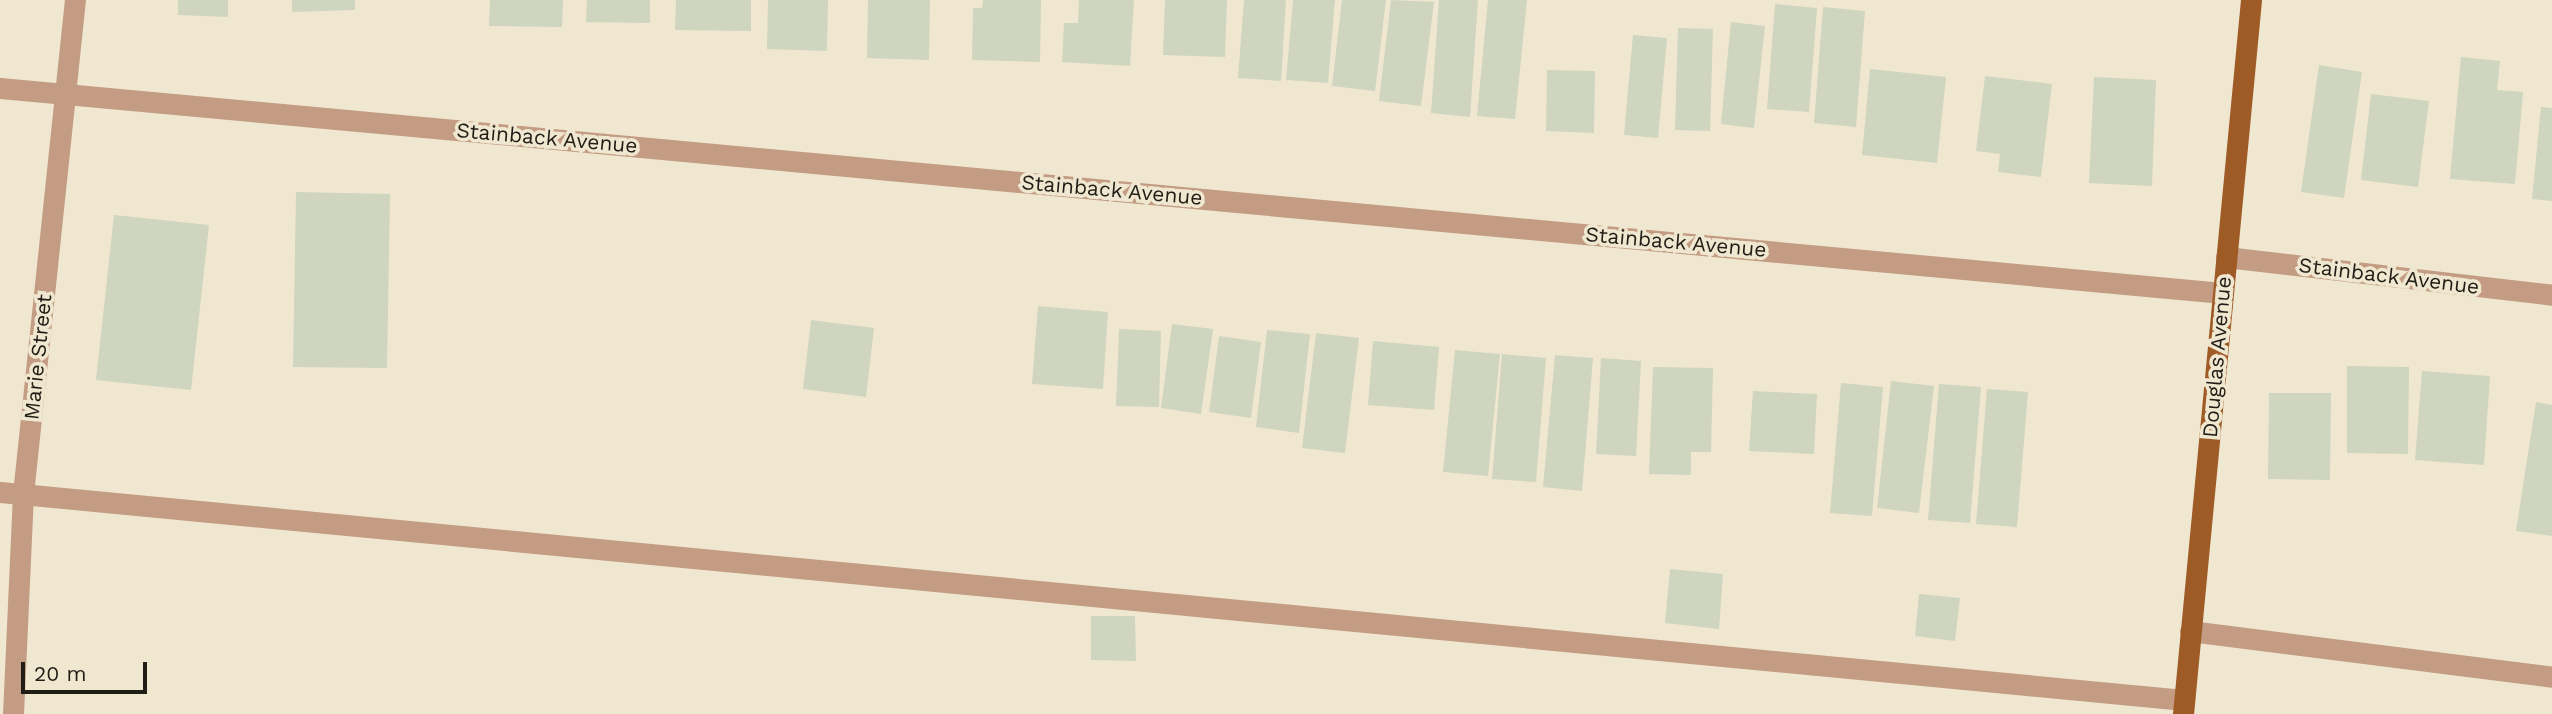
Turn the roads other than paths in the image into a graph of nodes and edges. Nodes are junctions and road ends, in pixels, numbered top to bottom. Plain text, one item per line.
1 (75, 0) edge
2 (2251, 0) edge
3 (0, 88) edge
4 (66, 94) junction
5 (2226, 257) junction
6 (2223, 293) junction
7 (2552, 295) edge
8 (0, 492) edge
9 (23, 494) junction
10 (2190, 631) junction
11 (2552, 677) edge
12 (2183, 707) edge
13 (13, 714) edge

1 - 4 street, Marie Street
2 - 5 main road, Douglas Avenue
3 - 4 street, Stainback Avenue
4 - 6 street, Stainback Avenue
4 - 9 street, Marie Street
5 - 6 main road, Douglas Avenue
5 - 7 street, Stainback Avenue
6 - 10 main road, Douglas Avenue
8 - 9 street
9 - 12 street
9 - 13 street, Marie Street
10 - 11 street
10 - 12 main road, Douglas Avenue

